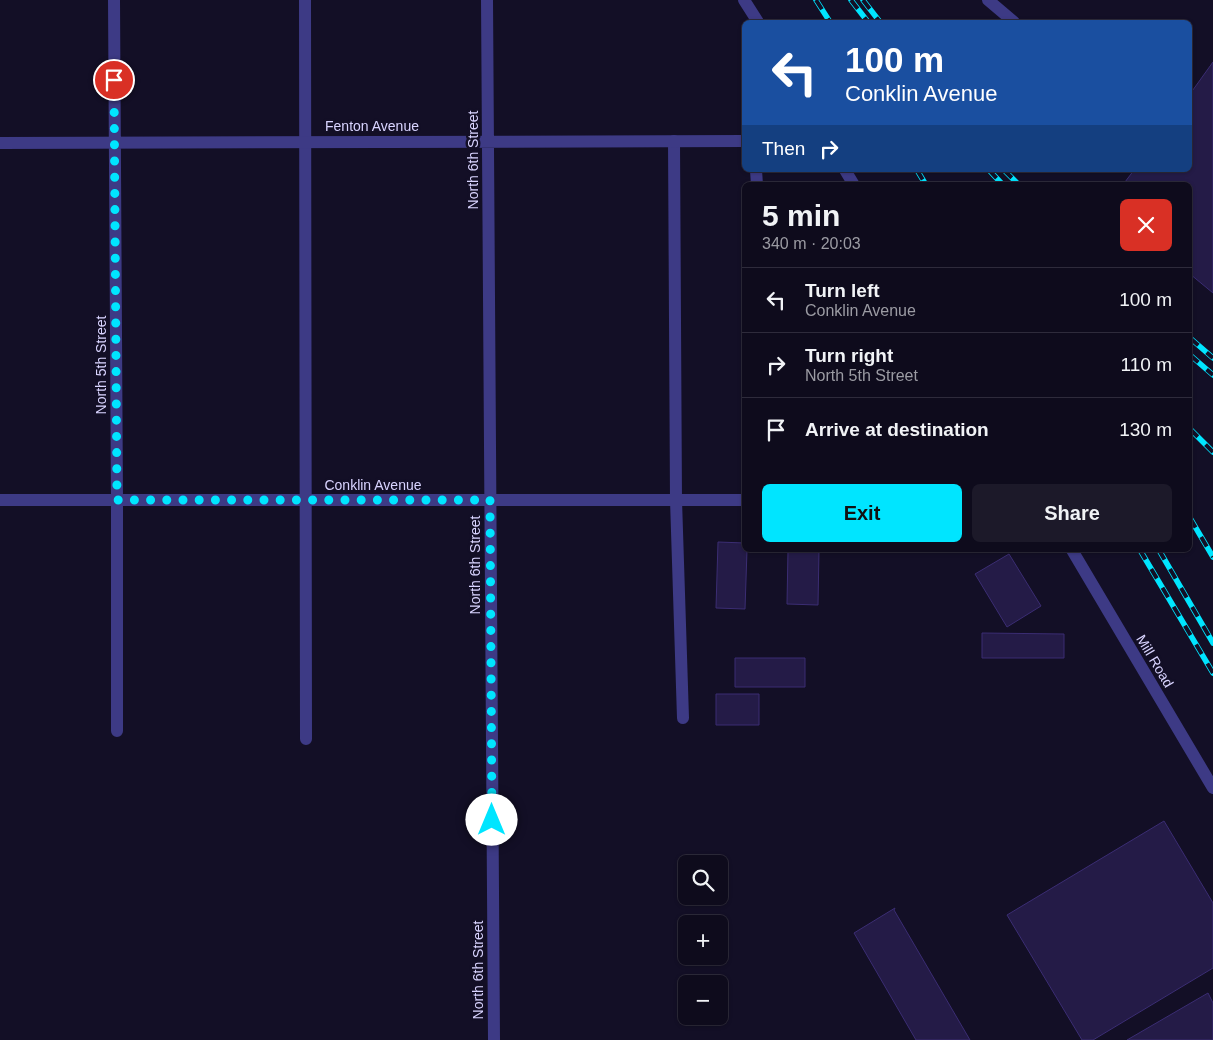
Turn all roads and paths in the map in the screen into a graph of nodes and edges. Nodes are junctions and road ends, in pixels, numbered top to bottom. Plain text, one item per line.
1 (114, 0) edge
2 (305, 0) edge
3 (487, 0) edge
4 (744, 0) edge
5 (988, 0) edge
6 (757, 20) edge
7 (1012, 20) edge
8 (488, 141) junction
9 (674, 141) junction
10 (742, 141) edge
11 (114, 142) junction
12 (304, 142) junction
13 (0, 143) edge
14 (0, 500) edge
15 (117, 500) junction
16 (306, 500) junction
17 (490, 500) junction
18 (676, 500) junction
19 (742, 500) edge
20 (1073, 552) edge
21 (683, 718) dead end
22 (117, 731) dead end
23 (306, 739) dead end
24 (1213, 788) edge
25 (494, 1040) edge

1 - 11 street, North 5th Street
2 - 12 street
3 - 8 street, North 6th Street
4 - 6 street
5 - 7 street
8 - 9 street, Fenton Avenue
8 - 12 street, Fenton Avenue
8 - 17 street, North 6th Street
9 - 10 street, Fenton Avenue
9 - 18 street
11 - 12 street, Fenton Avenue
11 - 13 street, Fenton Avenue
11 - 15 street, North 5th Street
12 - 16 street
14 - 15 street, Conklin Avenue
15 - 16 street, Conklin Avenue
15 - 22 street, North 5th Street
16 - 17 street, Conklin Avenue
16 - 23 street
17 - 18 street, Conklin Avenue
17 - 25 street, North 6th Street
18 - 19 street, Conklin Avenue
18 - 21 street
20 - 24 street, Mill Road

